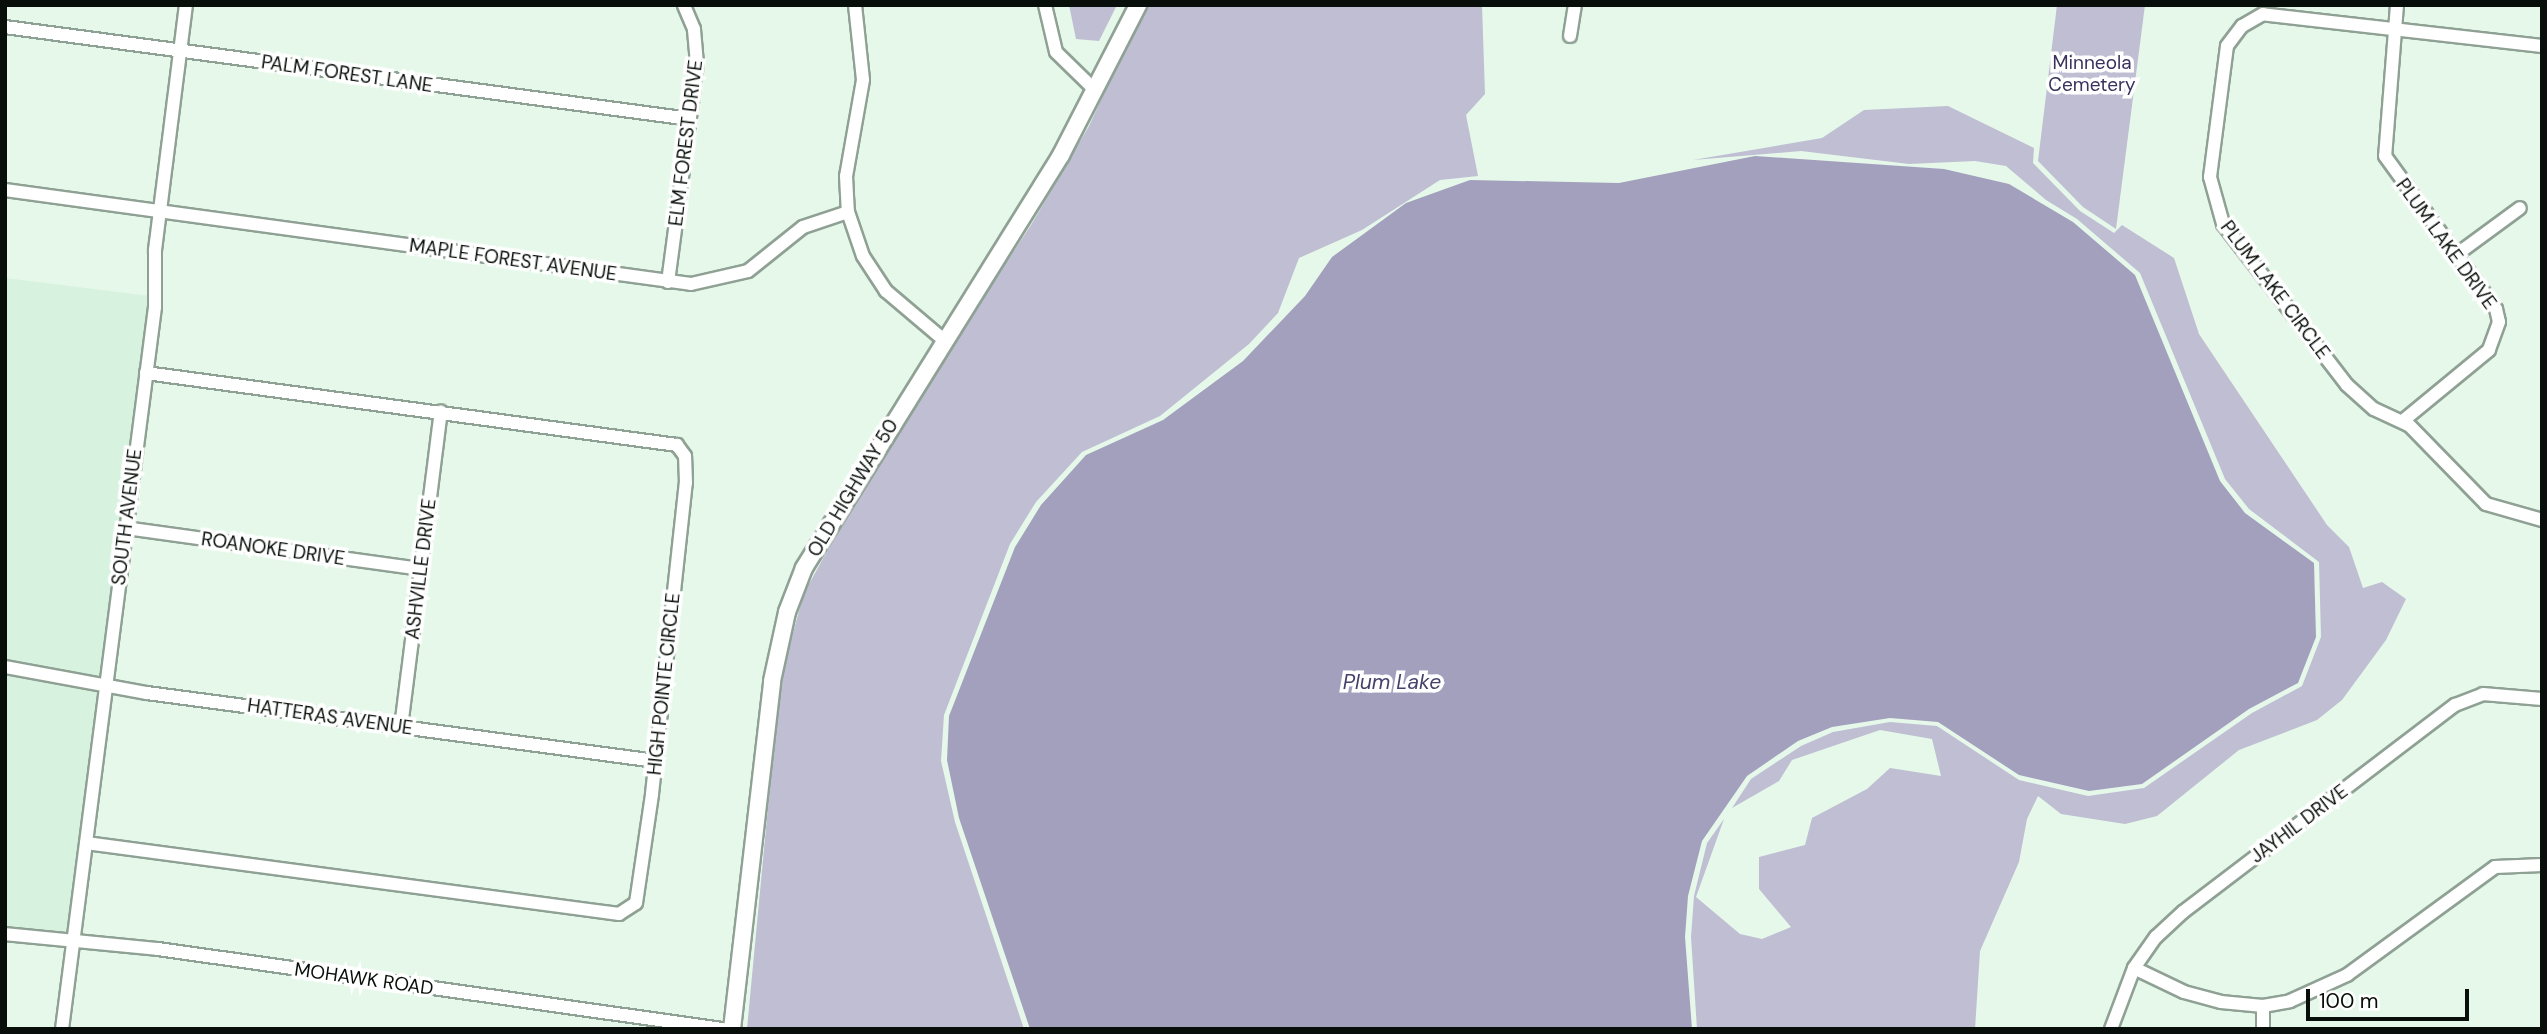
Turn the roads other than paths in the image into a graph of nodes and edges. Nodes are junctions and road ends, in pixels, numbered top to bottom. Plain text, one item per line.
1 (186, 5) edge
2 (684, 5) edge
3 (855, 5) edge
4 (1045, 5) edge
5 (1138, 5) edge
6 (1574, 5) edge
7 (2397, 5) edge
8 (5, 27) edge
9 (2394, 27) junction
10 (1570, 36) dead end
11 (2542, 46) edge
12 (180, 51) junction
13 (1095, 90) junction
14 (690, 120) junction
15 (5, 190) edge
16 (2520, 208) dead end
17 (160, 211) junction
18 (848, 212) junction
19 (2456, 255) junction
20 (668, 282) junction
21 (945, 341) junction
22 (146, 373) junction
23 (441, 412) junction
24 (2403, 421) junction
25 (2542, 520) edge
26 (125, 528) junction
27 (421, 569) junction
28 (5, 667) edge
29 (104, 687) junction
30 (2542, 699) edge
31 (401, 727) junction
32 (656, 761) junction
33 (86, 843) junction
34 (2542, 865) edge
35 (5, 934) edge
36 (73, 942) junction
37 (2134, 968) junction
38 (2263, 1006) junction
39 (62, 1029) edge
40 (722, 1029) edge
41 (732, 1029) edge
42 (2111, 1029) edge
43 (2263, 1029) edge

1 - 12 street, SOUTH AVENUE
2 - 14 street, ELM FOREST DRIVE
3 - 18 street
4 - 13 street
5 - 13 main road, OLD HIGHWAY 50
6 - 10 street
7 - 9 street
8 - 12 street, PALM FOREST LANE
9 - 11 street, PLUM LAKE CIRCLE
9 - 19 street, PLUM LAKE DRIVE
9 - 24 street, PLUM LAKE CIRCLE
12 - 14 street, PALM FOREST LANE
12 - 17 street, SOUTH AVENUE
13 - 21 main road, OLD HIGHWAY 50
14 - 20 street, ELM FOREST DRIVE
15 - 17 street, MAPLE FOREST AVENUE
16 - 19 street
17 - 20 street, MAPLE FOREST AVENUE
17 - 22 street, SOUTH AVENUE
18 - 20 street, MAPLE FOREST AVENUE
18 - 21 street
19 - 24 street, PLUM LAKE DRIVE
21 - 41 main road, OLD HIGHWAY 50
22 - 23 street, HIGH POINTE CIRCLE
22 - 26 street, SOUTH AVENUE
23 - 27 street, ASHVILLE DRIVE
23 - 32 street, HIGH POINTE CIRCLE
24 - 25 street, PLUM LAKE CIRCLE
26 - 27 street, ROANOKE DRIVE
26 - 29 street, SOUTH AVENUE
27 - 31 street, ASHVILLE DRIVE
28 - 29 street, HATTERAS AVENUE
29 - 31 street, HATTERAS AVENUE
29 - 33 street, SOUTH AVENUE
30 - 37 street, JAYHIL DRIVE
31 - 32 street, HATTERAS AVENUE
32 - 33 street, HIGH POINTE CIRCLE
33 - 36 street, SOUTH AVENUE
34 - 38 street
35 - 36 street, MOHAWK ROAD
36 - 39 street, SOUTH AVENUE
36 - 40 street, MOHAWK ROAD
37 - 38 street
37 - 42 street, JAYHIL DRIVE
38 - 43 street

